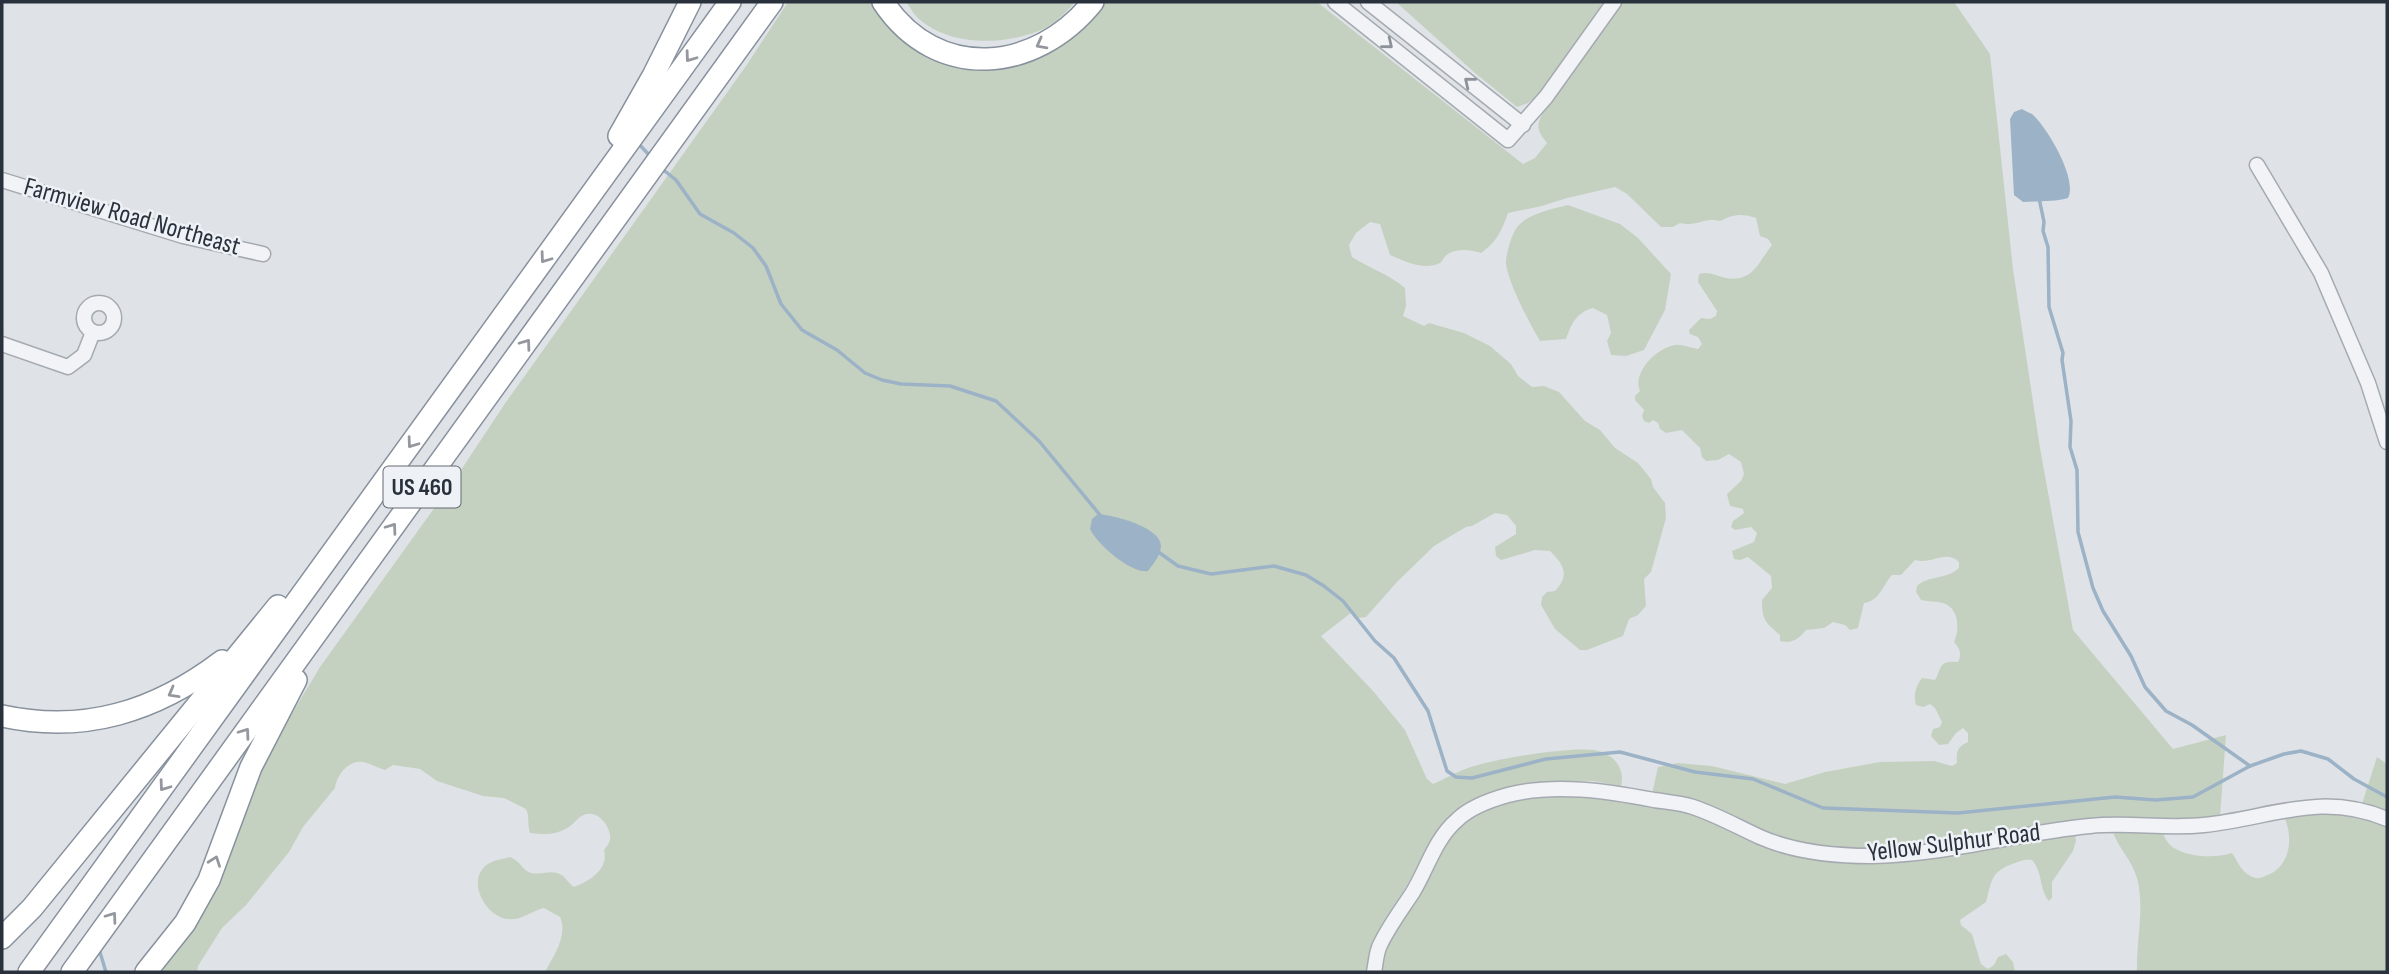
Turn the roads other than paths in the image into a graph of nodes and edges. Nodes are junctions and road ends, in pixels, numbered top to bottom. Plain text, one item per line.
1 (690, 2) edge
2 (730, 2) edge
3 (772, 2) edge
4 (883, 2) edge
5 (1093, 2) edge
6 (1335, 2) edge
7 (1368, 2) edge
8 (1614, 2) edge
9 (1522, 125) junction
10 (2257, 165) dead end
11 (2, 180) edge
12 (585, 203) junction
13 (264, 254) dead end
14 (93, 332) dead end
15 (2, 344) edge
16 (2387, 442) edge
17 (391, 472) junction
18 (373, 556) junction
19 (249, 641) junction
20 (2, 716) edge
21 (2387, 819) edge
22 (2, 938) edge
23 (29, 972) edge
24 (72, 972) edge
25 (146, 972) edge
26 (1374, 972) edge

1 - 12 highway
2 -> 12 highway, US 460
18 -> 3 highway, US 460
5 -> 4 highway
6 -> 9 street
9 -> 7 street
8 - 9 street
10 - 16 street
11 - 13 street, Farmview Road Northeast
12 -> 17 highway, US 460
14 - 15 street
17 - 19 highway
17 -> 23 highway, US 460
24 -> 18 highway, US 460
25 -> 18 highway
19 -> 20 highway
19 - 22 highway
21 - 26 street, Yellow Sulphur Road

